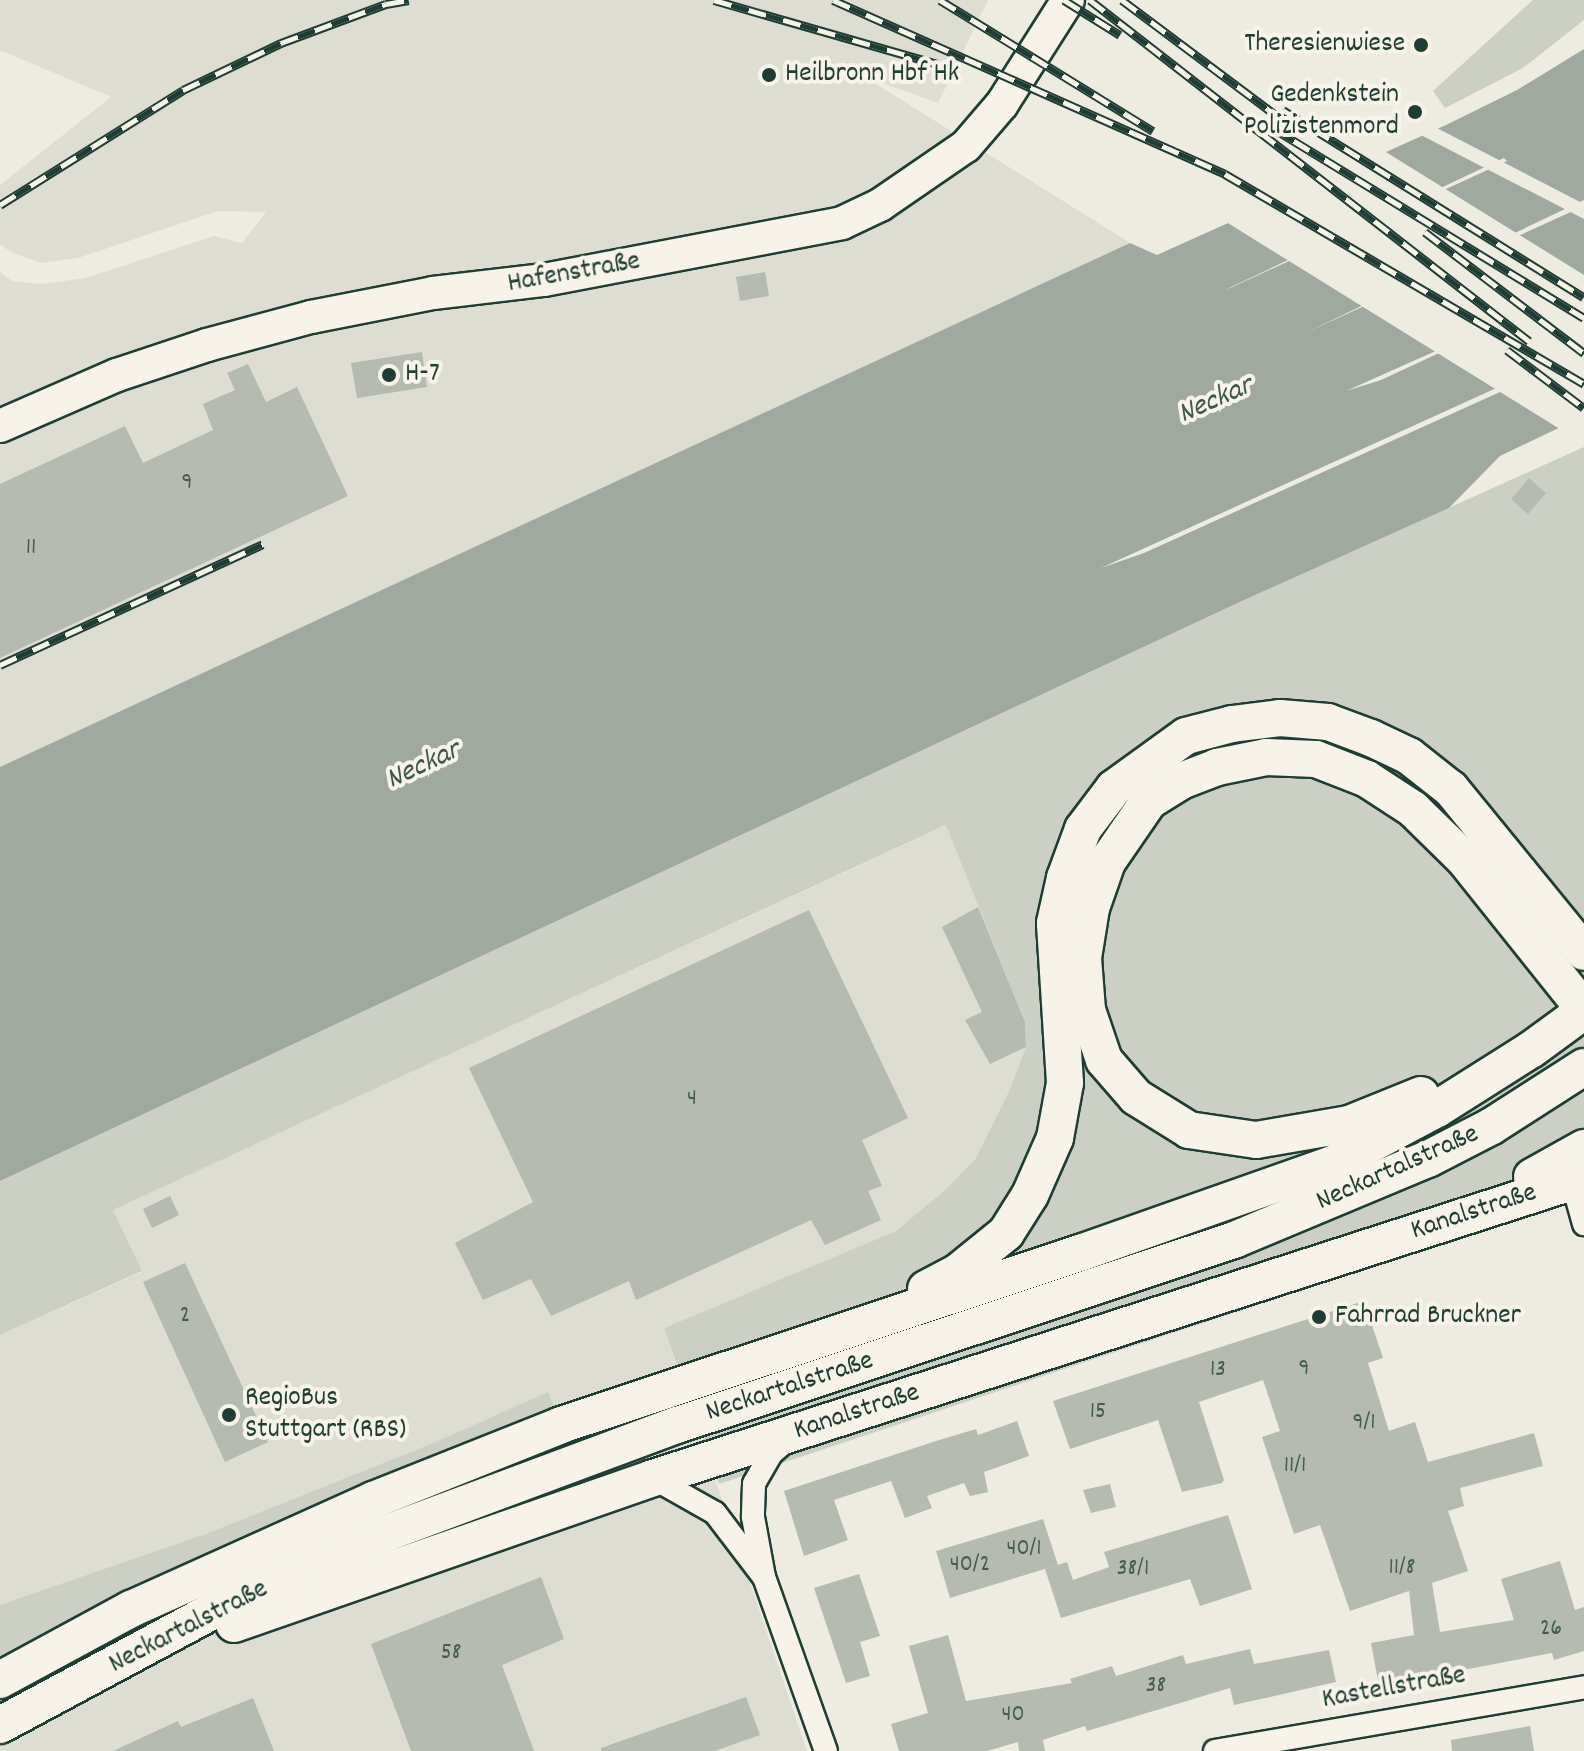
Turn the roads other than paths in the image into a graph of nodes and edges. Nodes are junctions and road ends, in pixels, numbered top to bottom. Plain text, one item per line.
1 (1068, 0) edge
2 (0, 426) edge
3 (1577, 942) edge
4 (1584, 1010) edge
5 (1532, 1049) junction
6 (1584, 1067) edge
7 (1580, 1169) edge
8 (1584, 1224) edge
9 (865, 1324) junction
10 (795, 1433) junction
11 (653, 1478) junction
12 (764, 1577) junction
13 (133, 1657) junction
14 (0, 1680) edge
15 (1584, 1687) edge
16 (0, 1725) edge
17 (819, 1749) edge
18 (1215, 1751) edge

1 - 2 main road, Hafenstraße
3 - 9 main road, Neckartalstraße
4 - 5 main road, Neckartalstraße
4 - 5 main road, Neckartalstraße
5 - 9 main road, Neckartalstraße
6 - 13 main road, Neckartalstraße
7 - 8 street
7 - 10 main road, Kanalstraße
9 - 14 main road, Neckartalstraße
10 - 11 main road, Kanalstraße
10 - 12 street
11 - 12 street
11 - 13 main road, Kanalstraße
12 - 17 street
13 - 16 main road, Neckartalstraße
15 - 18 street, Kastellstraße

